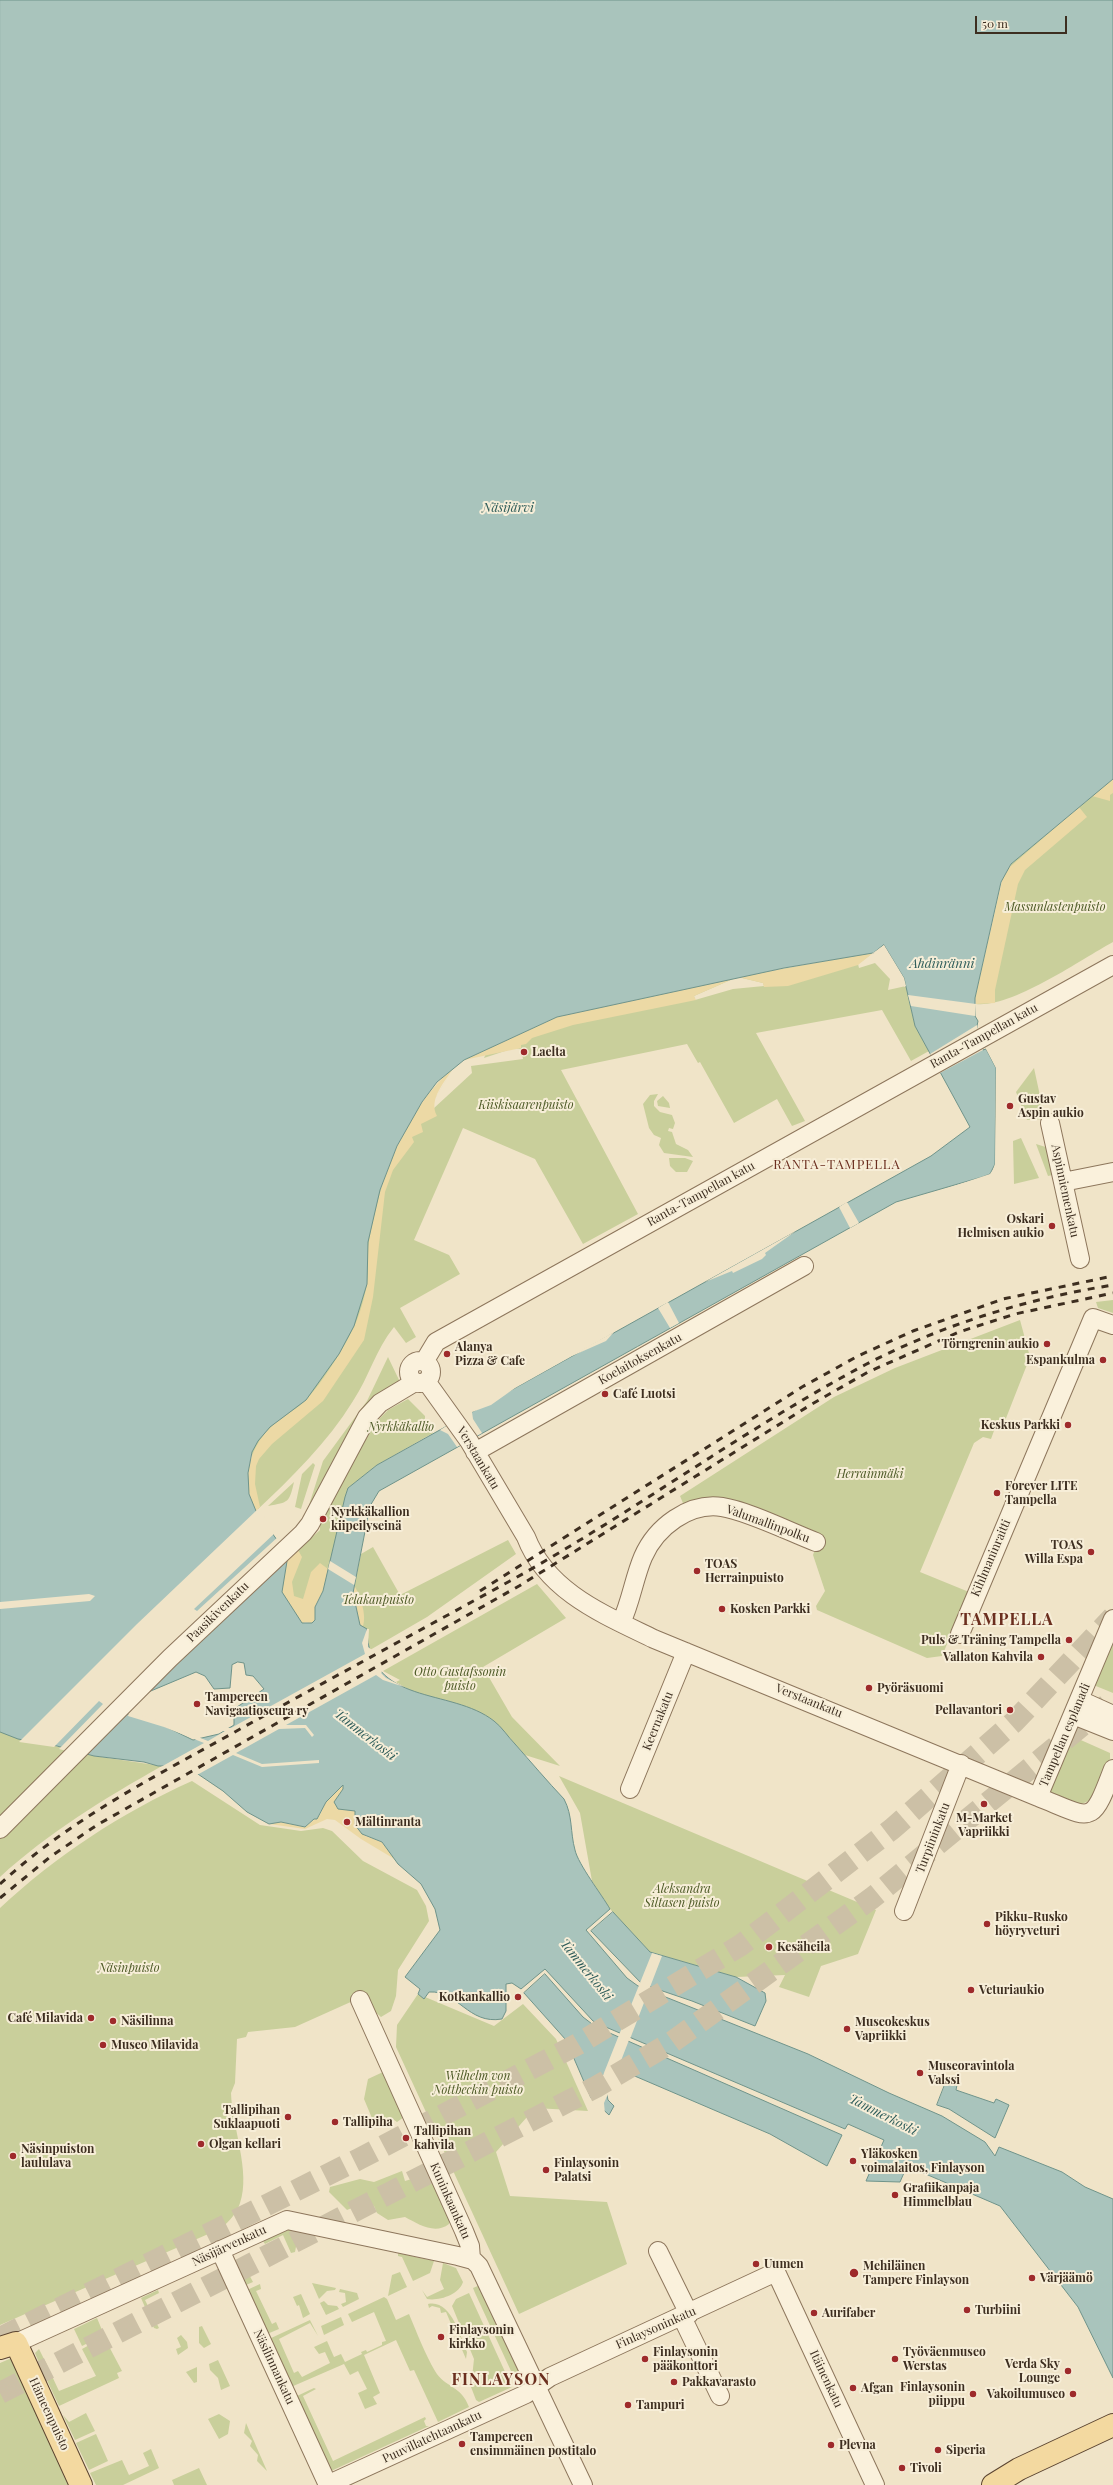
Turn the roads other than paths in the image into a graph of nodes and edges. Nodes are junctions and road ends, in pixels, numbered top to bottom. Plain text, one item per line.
1 (1113, 965) edge
2 (1050, 1123) dead end
3 (1113, 1172) edge
4 (1063, 1182) junction
5 (1080, 1259) dead end
6 (804, 1266) dead end
7 (1113, 1325) edge
8 (420, 1382) junction
9 (472, 1446) junction
10 (816, 1542) dead end
11 (1113, 1619) edge
12 (621, 1623) junction
13 (960, 1634) dead end
14 (686, 1652) junction
15 (1077, 1708) junction
16 (1113, 1715) edge
17 (1113, 1731) edge
18 (961, 1764) junction
19 (1113, 1769) edge
20 (630, 1789) dead end
21 (1038, 1797) junction
22 (0, 1829) edge
23 (904, 1911) dead end
24 (360, 2000) dead end
25 (220, 2250) junction
26 (658, 2251) dead end
27 (471, 2259) junction
28 (776, 2272) joint
29 (686, 2315) junction
30 (8, 2346) edge
31 (536, 2386) junction
32 (720, 2396) dead end
33 (1113, 2425) edge
34 (82, 2485) edge
35 (328, 2485) edge
36 (583, 2485) edge
37 (875, 2485) edge
38 (994, 2485) edge

1 - 8 street, Ranta-Tampellan katu
2 - 4 street, Aspinniemenkatu
3 - 4 street
4 - 5 street, Aspinniemenkatu
6 - 9 street, Koelaitoksenkatu
7 - 13 street, Kihlmaninraitti
8 - 9 street, Verstaankatu
8 - 22 street, Paasikivenkatu
9 - 12 street, Verstaankatu
10 - 12 street, Valumallinpolku
11 - 15 street, Tampellan esplanadi
12 - 14 street, Verstaankatu
14 - 18 street, Verstaankatu
14 - 20 street, Keernakatu
15 - 16 street
15 - 17 street
15 - 21 street, Tampellan esplanadi
18 - 21 street, Verstaankatu
18 - 23 street, Turpiininkatu
19 - 21 street, Tampellan esplanadi
24 - 27 street, Kuninkaankatu
25 - 27 street, Näsijärvenkatu
25 - 30 street, Näsijärvenkatu
25 - 35 street, Näsilinnankatu
26 - 29 street
27 - 31 street
28 - 29 street, Finlaysoninkatu
28 - 37 street, Itäinenkatu
29 - 31 street, Finlaysoninkatu
29 - 32 street
30 - 34 main road, Hämeenpuisto
31 - 35 street, Puuvillatehtaankatu
31 - 36 street
33 - 38 main road

